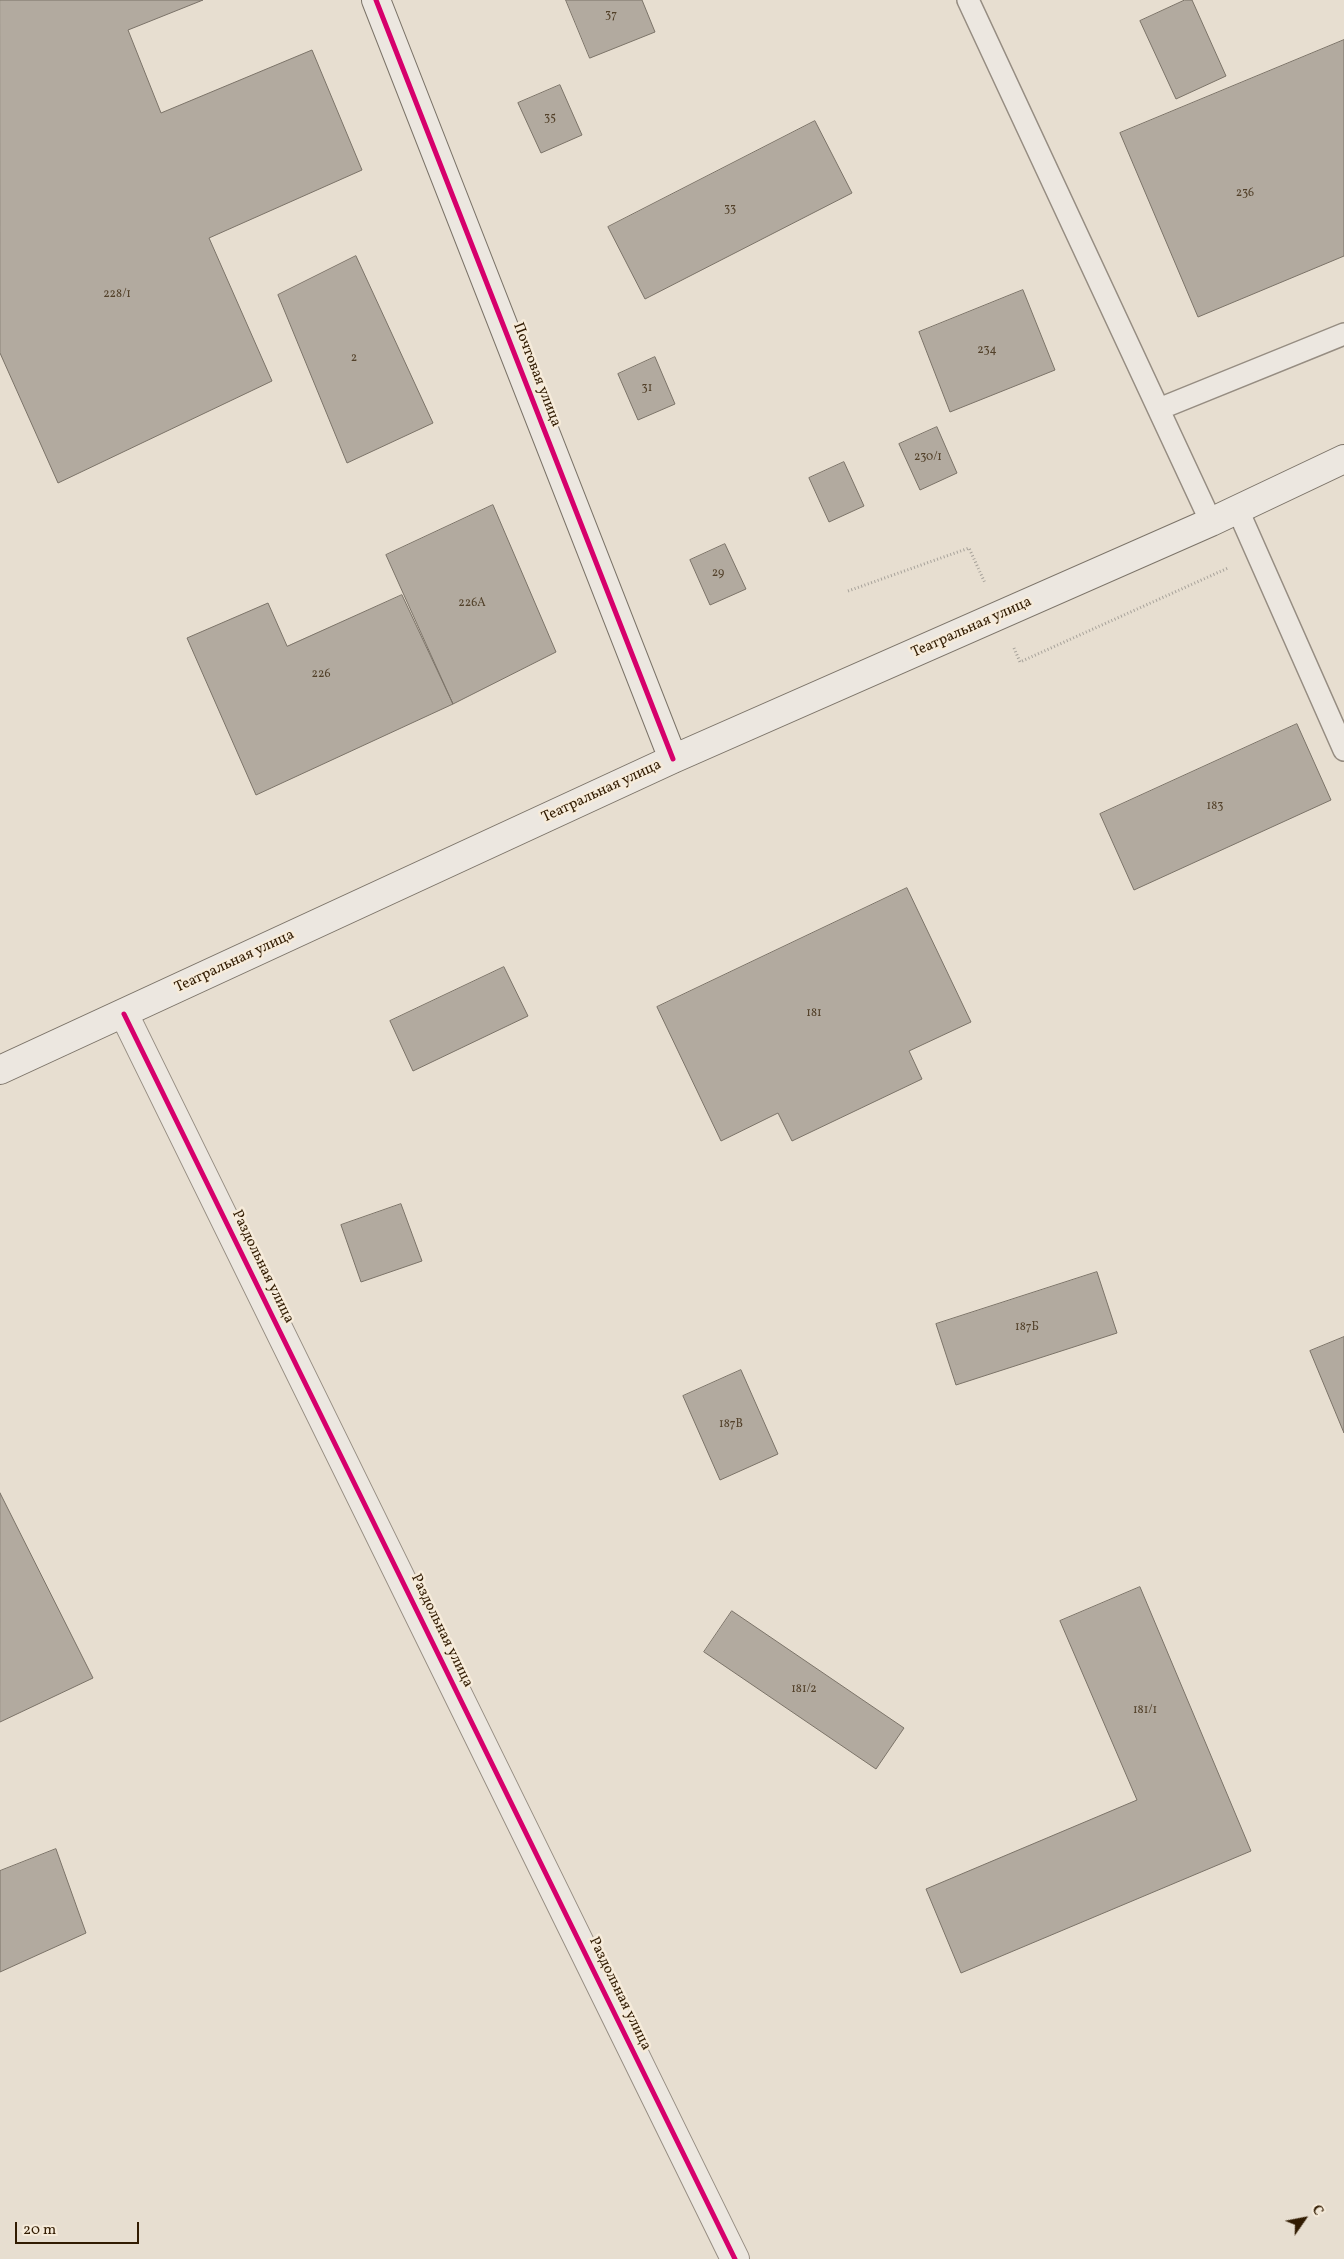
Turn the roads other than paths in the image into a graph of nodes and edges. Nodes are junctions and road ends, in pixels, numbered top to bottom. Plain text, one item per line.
1 (376, 0) edge
2 (968, 0) edge
3 (1344, 334) edge
4 (1159, 410) junction
5 (1344, 459) edge
6 (1237, 508) junction
7 (1210, 522) junction
8 (1344, 750) edge
9 (674, 759) junction
10 (124, 1014) junction
11 (0, 1070) edge
12 (735, 2259) edge

1 - 9 street, Почтовая улица
2 - 4 lane
3 - 4 lane
4 - 7 lane
5 - 6 street, Театральная улица
6 - 7 street, Театральная улица
6 - 8 lane
7 - 9 street, Театральная улица
9 - 10 street, Театральная улица
10 - 11 street, Театральная улица
10 - 12 street, Раздольная улица

